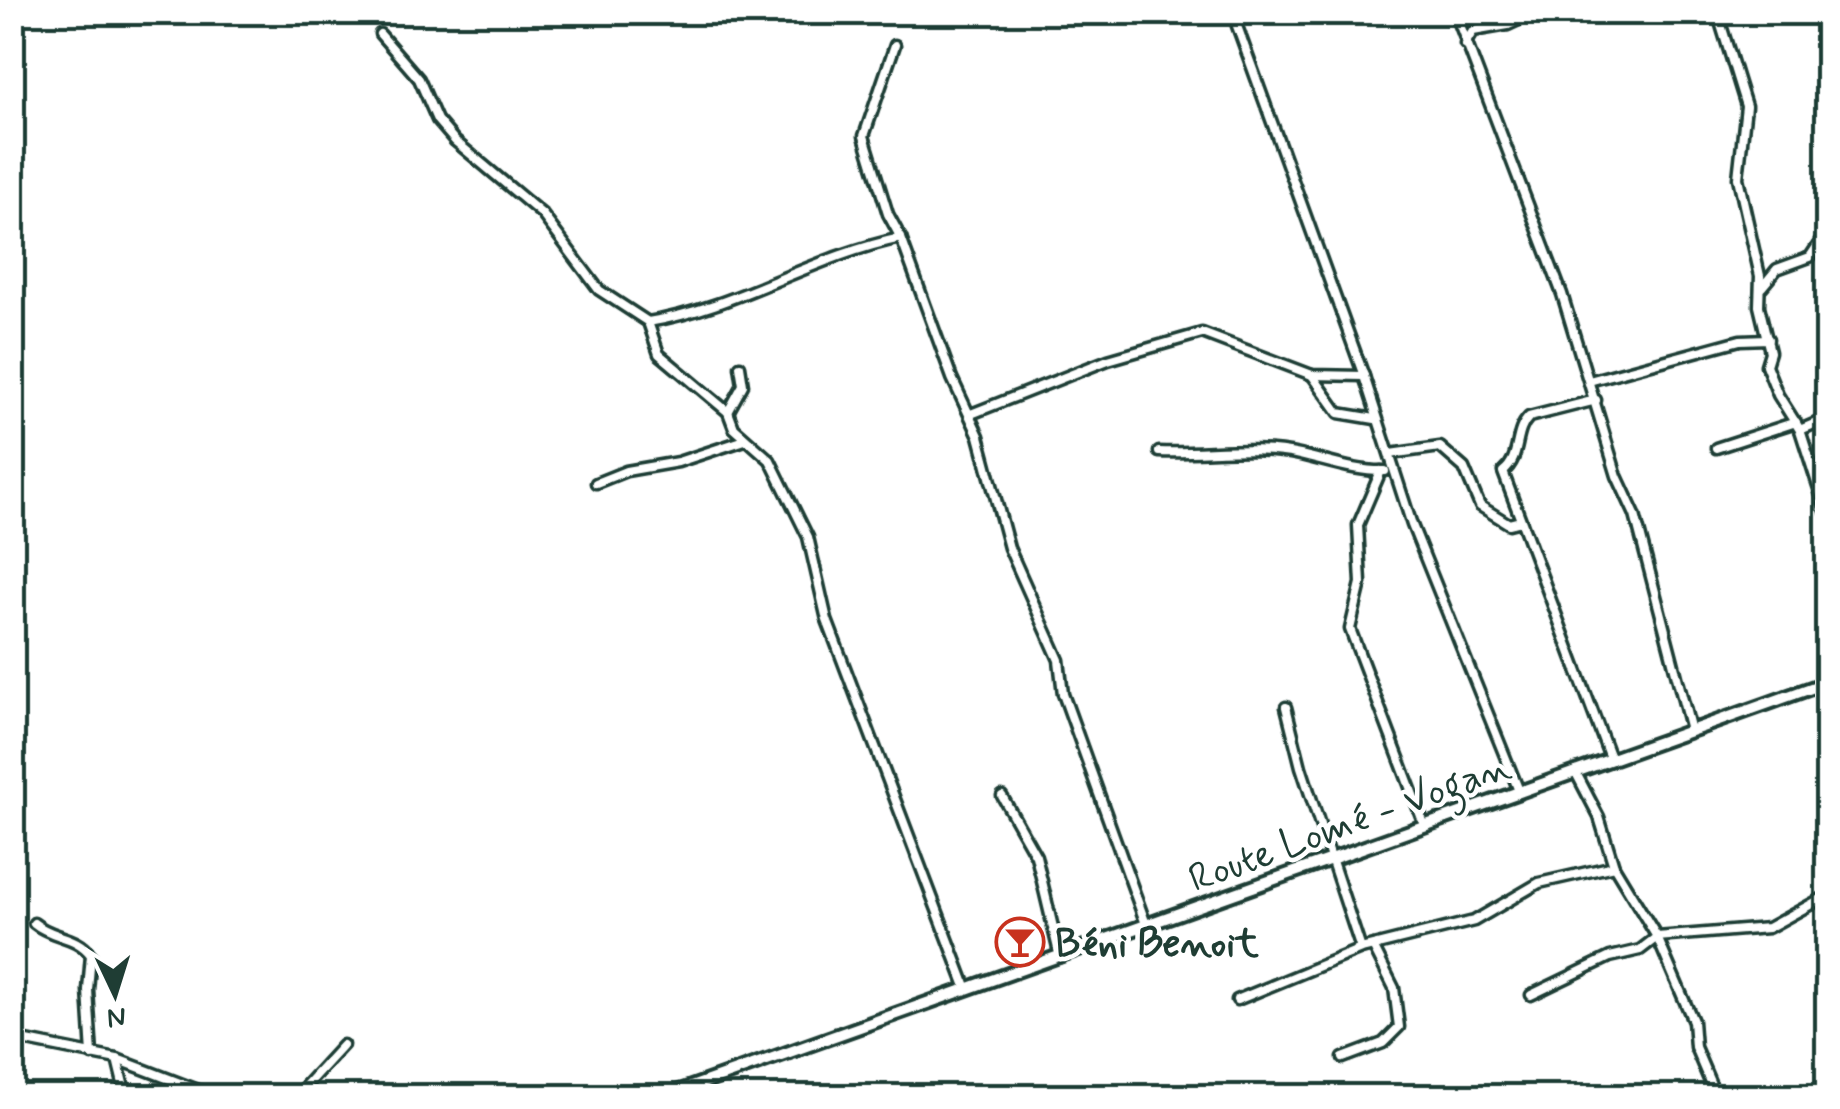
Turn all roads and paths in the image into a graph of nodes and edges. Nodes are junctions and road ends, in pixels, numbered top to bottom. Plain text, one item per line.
1 (1454, 12) edge
2 (1536, 12) edge
3 (1717, 12) edge
4 (1236, 26) dead end
5 (380, 34) dead end
6 (1465, 44) junction
7 (895, 45) dead end
8 (1828, 230) edge
9 (902, 238) junction
10 (1760, 291) junction
11 (648, 322) junction
12 (1768, 339) junction
13 (740, 366) dead end
14 (1312, 375) junction
15 (1364, 376) junction
16 (1590, 380) junction
17 (1596, 400) junction
18 (728, 412) junction
19 (971, 414) junction
20 (1828, 418) edge
21 (1376, 419) junction
22 (1798, 426) junction
23 (746, 440) junction
24 (1716, 448) dead end
25 (1159, 452) dead end
26 (1390, 454) junction
27 (1394, 468) junction
28 (1382, 471) junction
29 (596, 484) dead end
30 (1828, 517) edge
31 (1521, 522) junction
32 (1824, 683) edge
33 (1828, 702) edge
34 (1286, 707) dead end
35 (1691, 730) junction
36 (1610, 758) junction
37 (1576, 771) junction
38 (1519, 791) junction
39 (1002, 796) dead end
40 (1424, 824) junction
41 (1334, 855) junction
42 (1614, 866) junction
43 (1828, 895) edge
44 (34, 923) dead end
45 (1147, 926) junction
46 (1657, 937) junction
47 (1374, 948) junction
48 (1361, 949) junction
49 (1060, 956) junction
50 (968, 989) junction
51 (1531, 995) dead end
52 (1237, 1000) dead end
53 (12, 1038) edge
54 (343, 1044) dead end
55 (92, 1054) junction
56 (1344, 1058) dead end
57 (117, 1059) junction
58 (1715, 1095) edge
59 (126, 1096) edge
60 (214, 1096) edge
61 (296, 1096) edge
62 (666, 1096) edge

1 - 6 street
2 - 6 street
3 - 10 street
4 - 15 street
5 - 11 street
6 - 16 street
7 - 9 street
8 - 10 street
9 - 11 street
9 - 19 street
10 - 12 street
11 - 18 street
12 - 16 street
12 - 22 street
13 - 18 street
14 - 15 street
14 - 19 street
14 - 21 street
15 - 21 street
16 - 17 street
17 - 31 street
17 - 35 street
18 - 23 street
19 - 45 street
20 - 22 street
21 - 26 street
22 - 24 street
22 - 30 street
23 - 29 street
23 - 50 street
25 - 28 street
26 - 27 street
26 - 31 street
27 - 28 street
27 - 38 street
28 - 40 street
31 - 36 street
32 - 33 street
32 - 35 main road, Route Lomé - Vogan
34 - 41 street
35 - 36 main road, Route Lomé - Vogan
36 - 37 main road, Route Lomé - Vogan
37 - 38 main road, Route Lomé - Vogan
37 - 42 street
38 - 40 main road, Route Lomé - Vogan
39 - 49 street
40 - 41 main road, Route Lomé - Vogan
41 - 45 main road, Route Lomé - Vogan
41 - 48 street
42 - 46 street
42 - 47 street
43 - 46 street
44 - 55 street
45 - 49 main road, Route Lomé - Vogan
46 - 51 street
46 - 58 street
47 - 48 street
47 - 56 street
48 - 52 street
49 - 50 main road, Route Lomé - Vogan
50 - 62 main road, Route Lomé - Vogan
53 - 55 street
54 - 61 street
55 - 57 street
57 - 59 street
57 - 60 street

